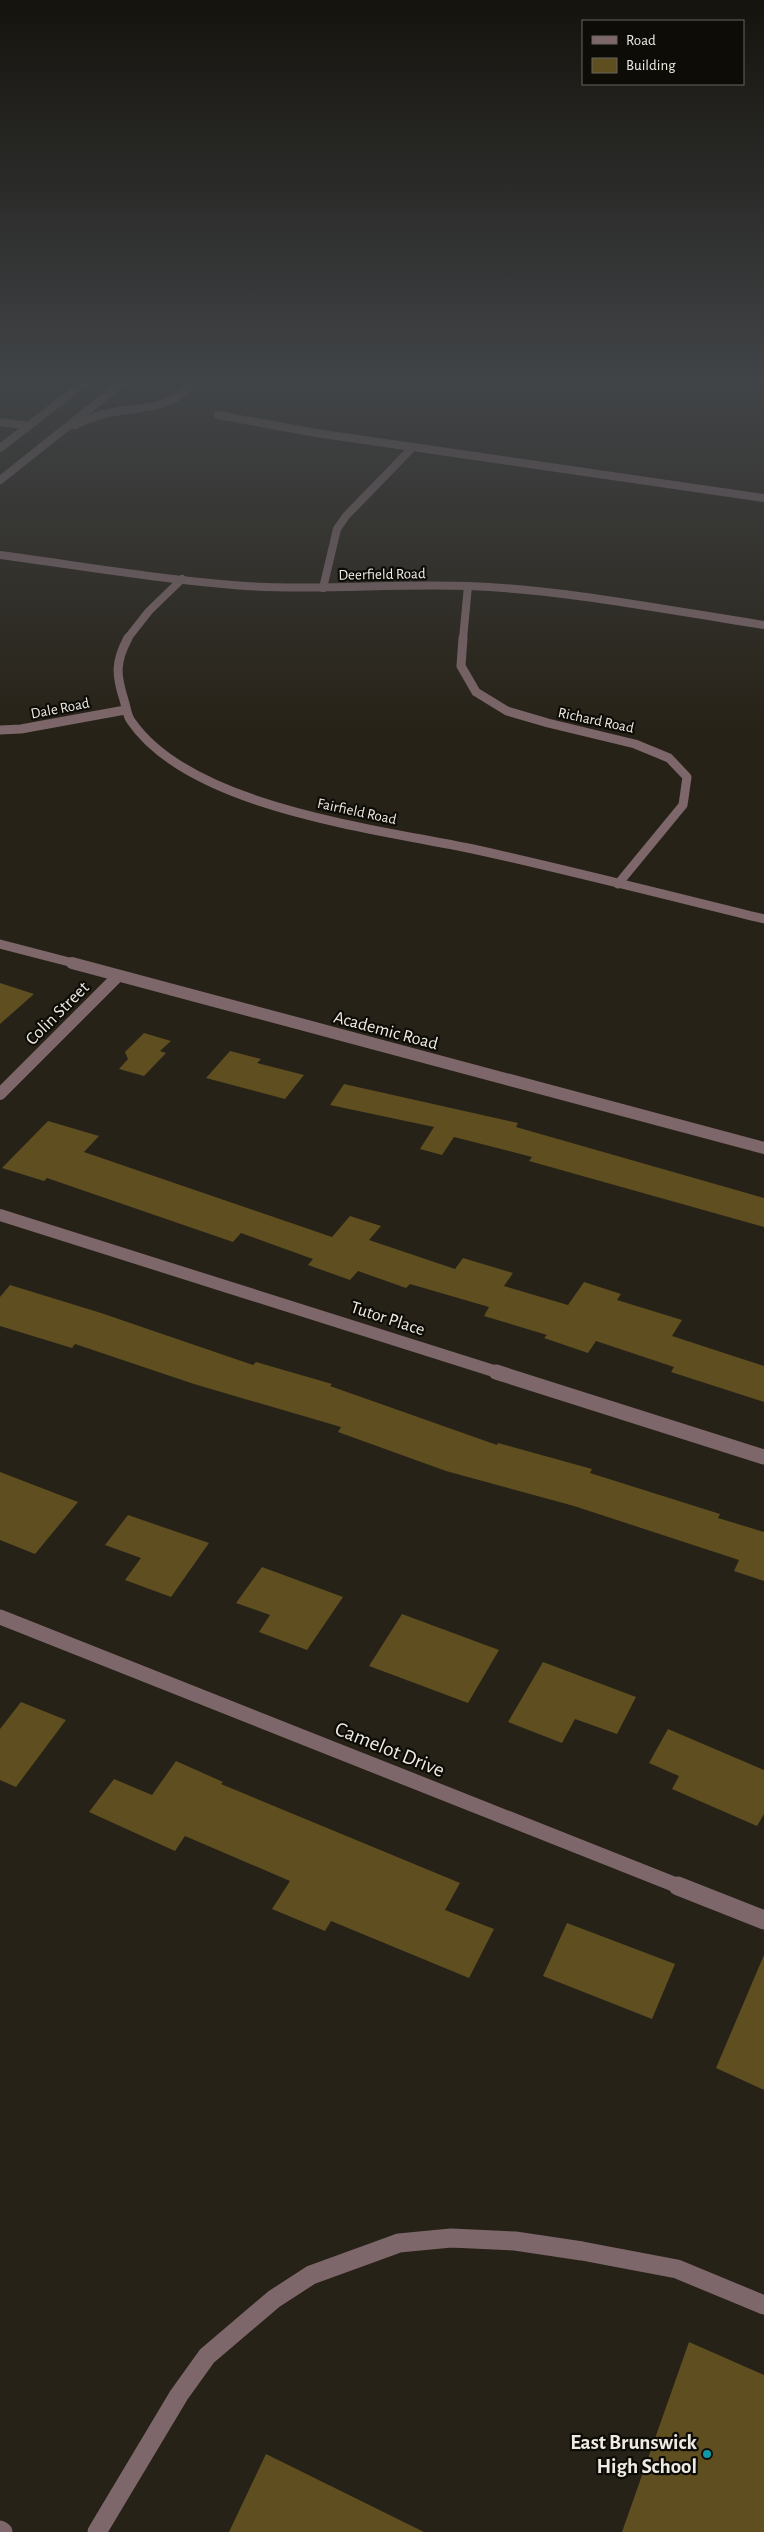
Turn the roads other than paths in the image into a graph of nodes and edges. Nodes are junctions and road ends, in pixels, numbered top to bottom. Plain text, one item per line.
1 (364, 498) edge
2 (0, 555) edge
3 (182, 579) junction
4 (468, 586) junction
5 (323, 588) junction
6 (764, 625) edge
7 (125, 710) junction
8 (0, 730) edge
9 (618, 884) junction
10 (764, 919) edge
11 (0, 944) edge
12 (117, 978) junction
13 (0, 1094) edge
14 (764, 1148) edge
15 (0, 1215) edge
16 (764, 1457) edge
17 (0, 1617) edge
18 (764, 1920) edge
19 (764, 2305) edge
20 (0, 2530) edge
21 (4, 2532) edge
22 (97, 2532) edge

1 - 5 street
2 - 3 street, Deerfield Road
3 - 5 street, Deerfield Road
3 - 7 street, Fairfield Road
4 - 5 street, Deerfield Road
4 - 6 street, Deerfield Road
4 - 9 street, Richard Road
7 - 8 street, Dale Road
7 - 9 street, Fairfield Road
9 - 10 street, Fairfield Road
11 - 12 street, Academic Road
12 - 13 street, Colin Street
12 - 14 street, Academic Road
15 - 16 street, Tutor Place
17 - 18 street, Camelot Drive
19 - 22 street
20 - 21 street

